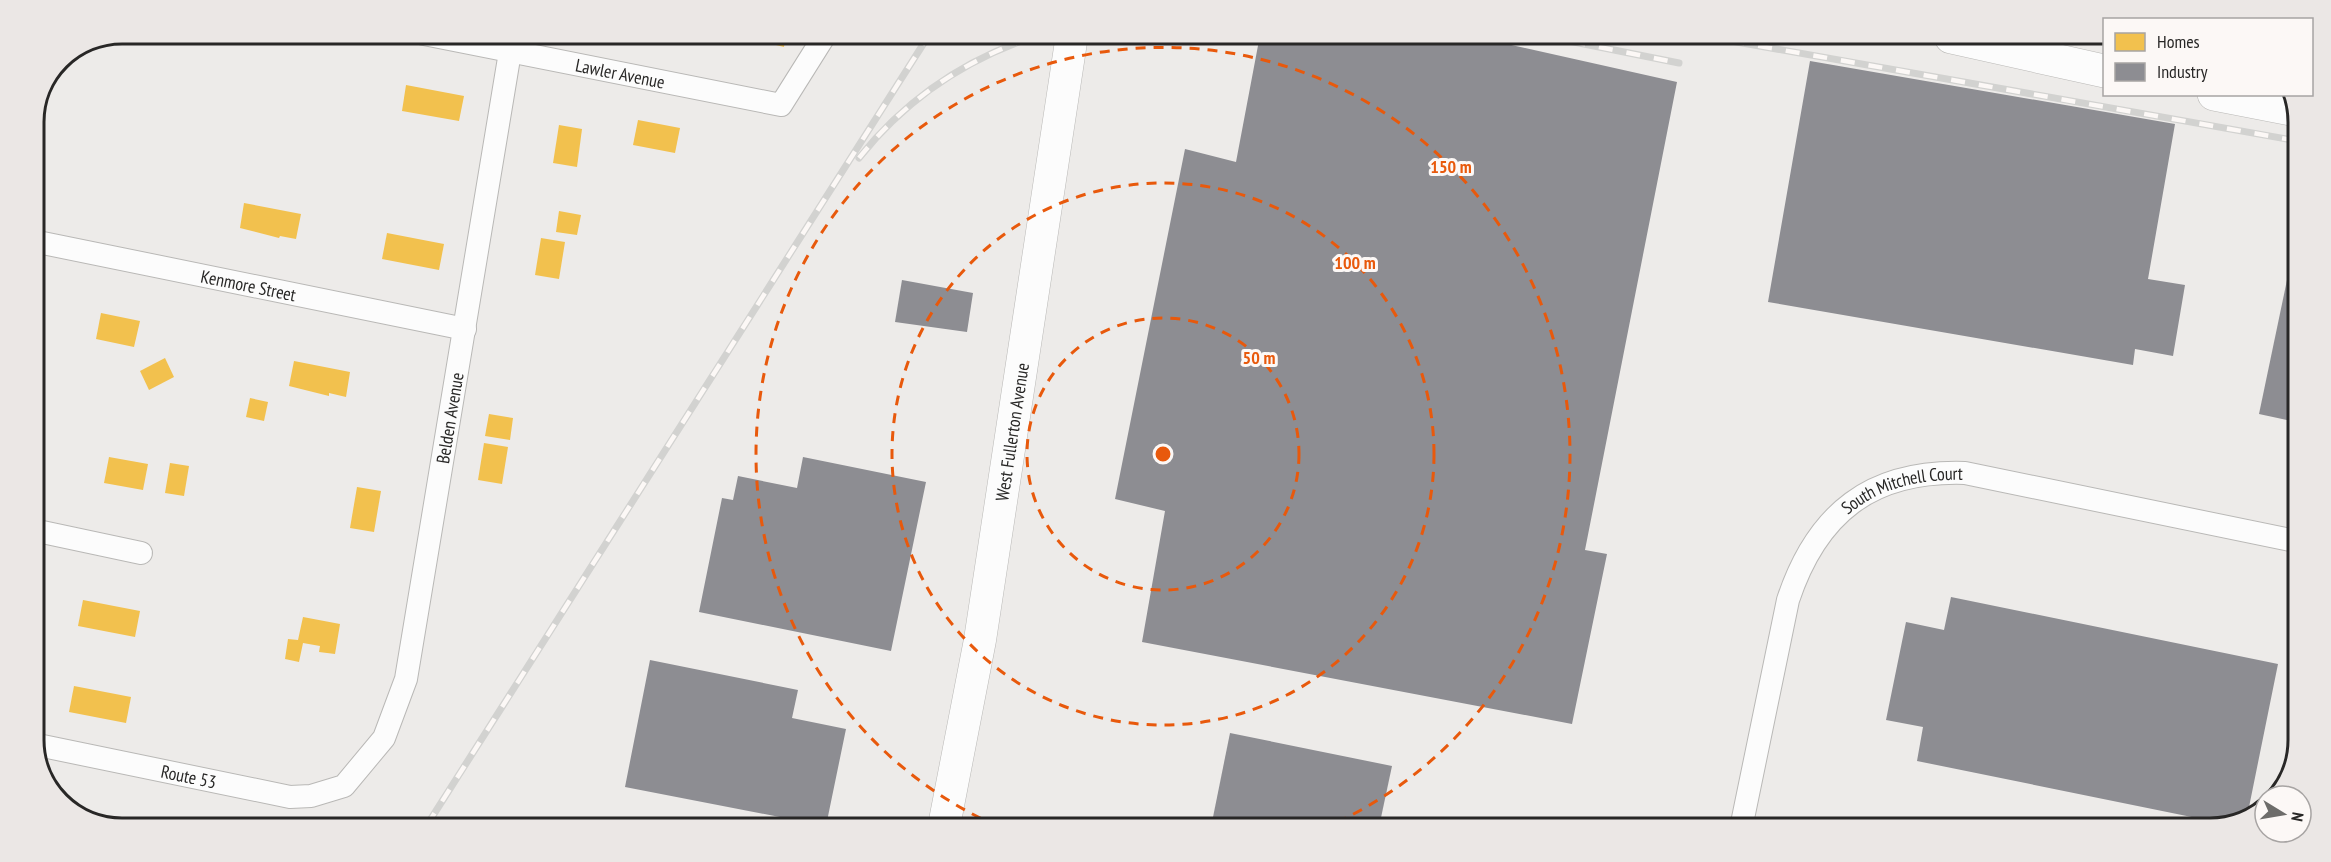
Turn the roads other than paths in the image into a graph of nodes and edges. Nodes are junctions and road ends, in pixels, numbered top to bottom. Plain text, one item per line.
1 (511, 43) edge
2 (515, 43) edge
3 (819, 43) edge
4 (1071, 43) edge
5 (1979, 43) edge
6 (2103, 71) edge
7 (2224, 96) edge
8 (2286, 108) edge
9 (43, 243) edge
10 (465, 329) junction
11 (44, 532) edge
12 (2288, 539) edge
13 (141, 553) dead end
14 (44, 746) edge
15 (344, 786) joint
16 (945, 818) edge
17 (1744, 818) edge

1 - 10 street, Belden Avenue
2 - 3 street, Lawler Avenue
4 - 16 street, West Fullerton Avenue
5 - 6 highway
7 - 8 highway
9 - 10 street, Kenmore Street
10 - 15 street, Belden Avenue
11 - 13 street
12 - 17 street, South Mitchell Court
14 - 15 street, Route 53

